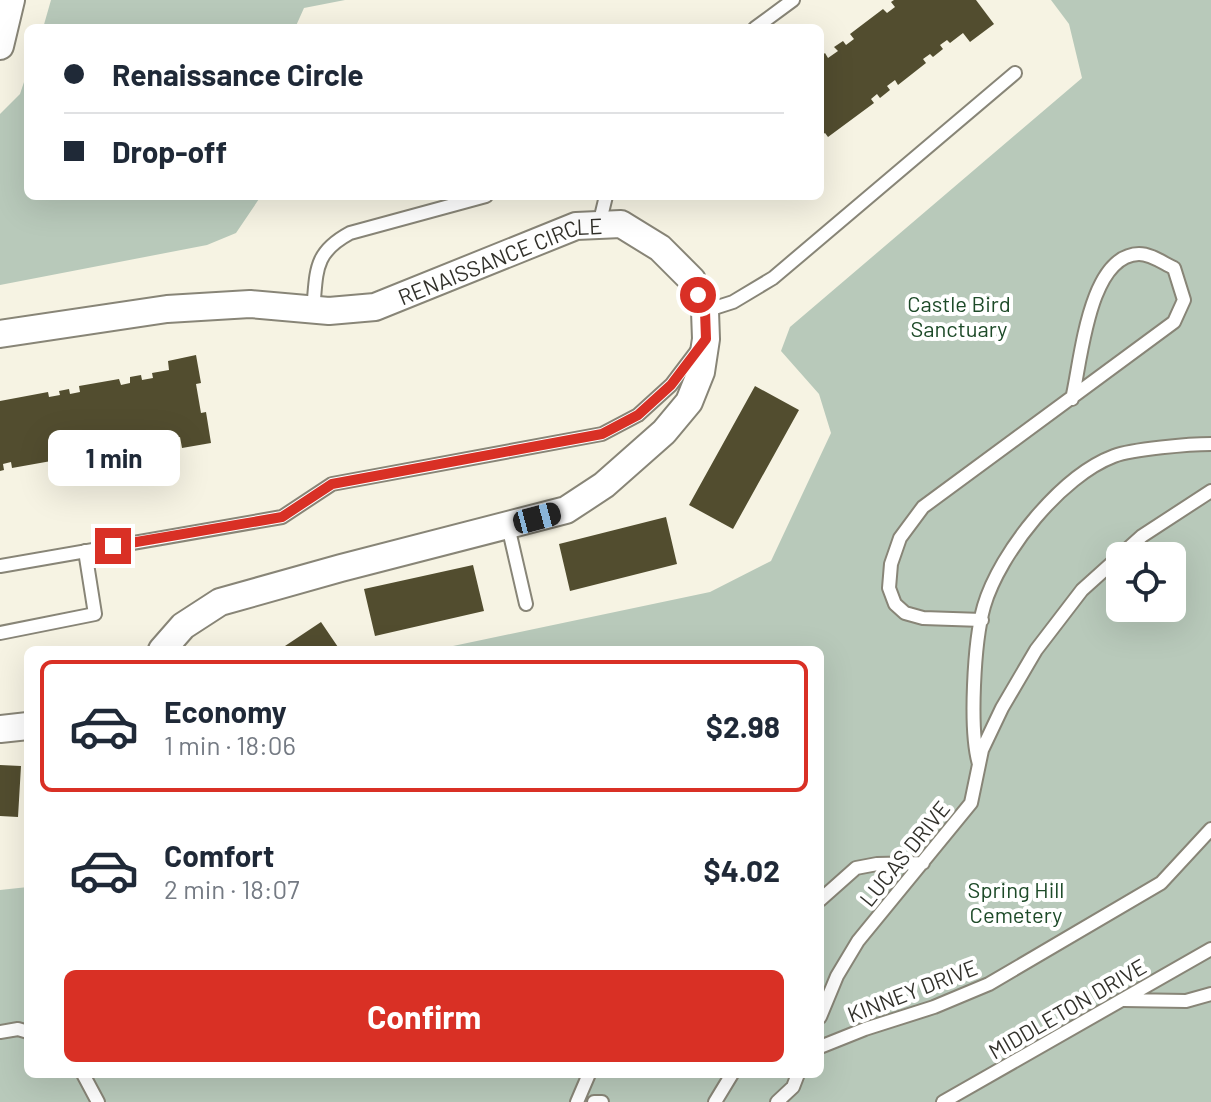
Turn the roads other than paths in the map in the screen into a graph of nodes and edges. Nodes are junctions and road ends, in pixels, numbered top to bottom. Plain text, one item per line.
1 (11, 0) edge
2 (793, 0) edge
3 (760, 24) edge
4 (0, 46) edge
5 (1015, 73) dead end
6 (471, 200) edge
7 (605, 200) edge
8 (599, 225) junction
9 (313, 310) junction
10 (705, 311) junction
11 (0, 334) edge
12 (706, 339) junction
13 (1072, 399) junction
14 (1211, 444) edge
15 (1211, 491) edge
16 (508, 526) junction
17 (85, 551) junction
18 (0, 566) edge
19 (526, 604) dead end
20 (982, 620) junction
21 (0, 633) edge
22 (166, 646) edge
23 (24, 726) edge
24 (0, 729) edge
25 (979, 766) junction
26 (1211, 829) edge
27 (923, 863) junction
28 (824, 896) edge
29 (1211, 949) edge
30 (1211, 994) edge
31 (1121, 1000) junction
32 (824, 1007) edge
33 (24, 1031) edge
34 (0, 1032) edge
35 (824, 1045) edge
36 (85, 1078) edge
37 (587, 1078) edge
38 (730, 1078) edge
39 (796, 1078) edge
40 (98, 1102) edge
41 (577, 1102) edge
42 (594, 1102) edge
43 (602, 1102) edge
44 (715, 1102) edge
45 (777, 1102) edge
46 (943, 1102) edge

1 - 4 street
2 - 3 lane
5 - 10 lane
6 - 9 lane
7 - 8 lane
8 - 9 street, RENAISSANCE CIRCLE
8 - 10 street, RENAISSANCE CIRCLE
9 - 11 street, RENAISSANCE CIRCLE
10 - 12 street, RENAISSANCE CIRCLE
12 - 16 street, RENAISSANCE CIRCLE
12 - 17 lane
13 - 13 lane
13 - 20 lane
14 - 20 lane
15 - 25 lane, LUCAS DRIVE
16 - 19 lane
16 - 22 street, RENAISSANCE CIRCLE
17 - 18 lane
17 - 21 lane
20 - 25 lane
23 - 24 street
25 - 27 lane, LUCAS DRIVE
26 - 35 lane, KINNEY DRIVE
27 - 28 lane
27 - 32 lane, LUCAS DRIVE
29 - 31 lane, MIDDLETON DRIVE
30 - 31 lane
31 - 46 lane, MIDDLETON DRIVE
33 - 34 lane
36 - 40 lane
37 - 41 lane
38 - 44 lane
39 - 45 lane
42 - 43 lane

